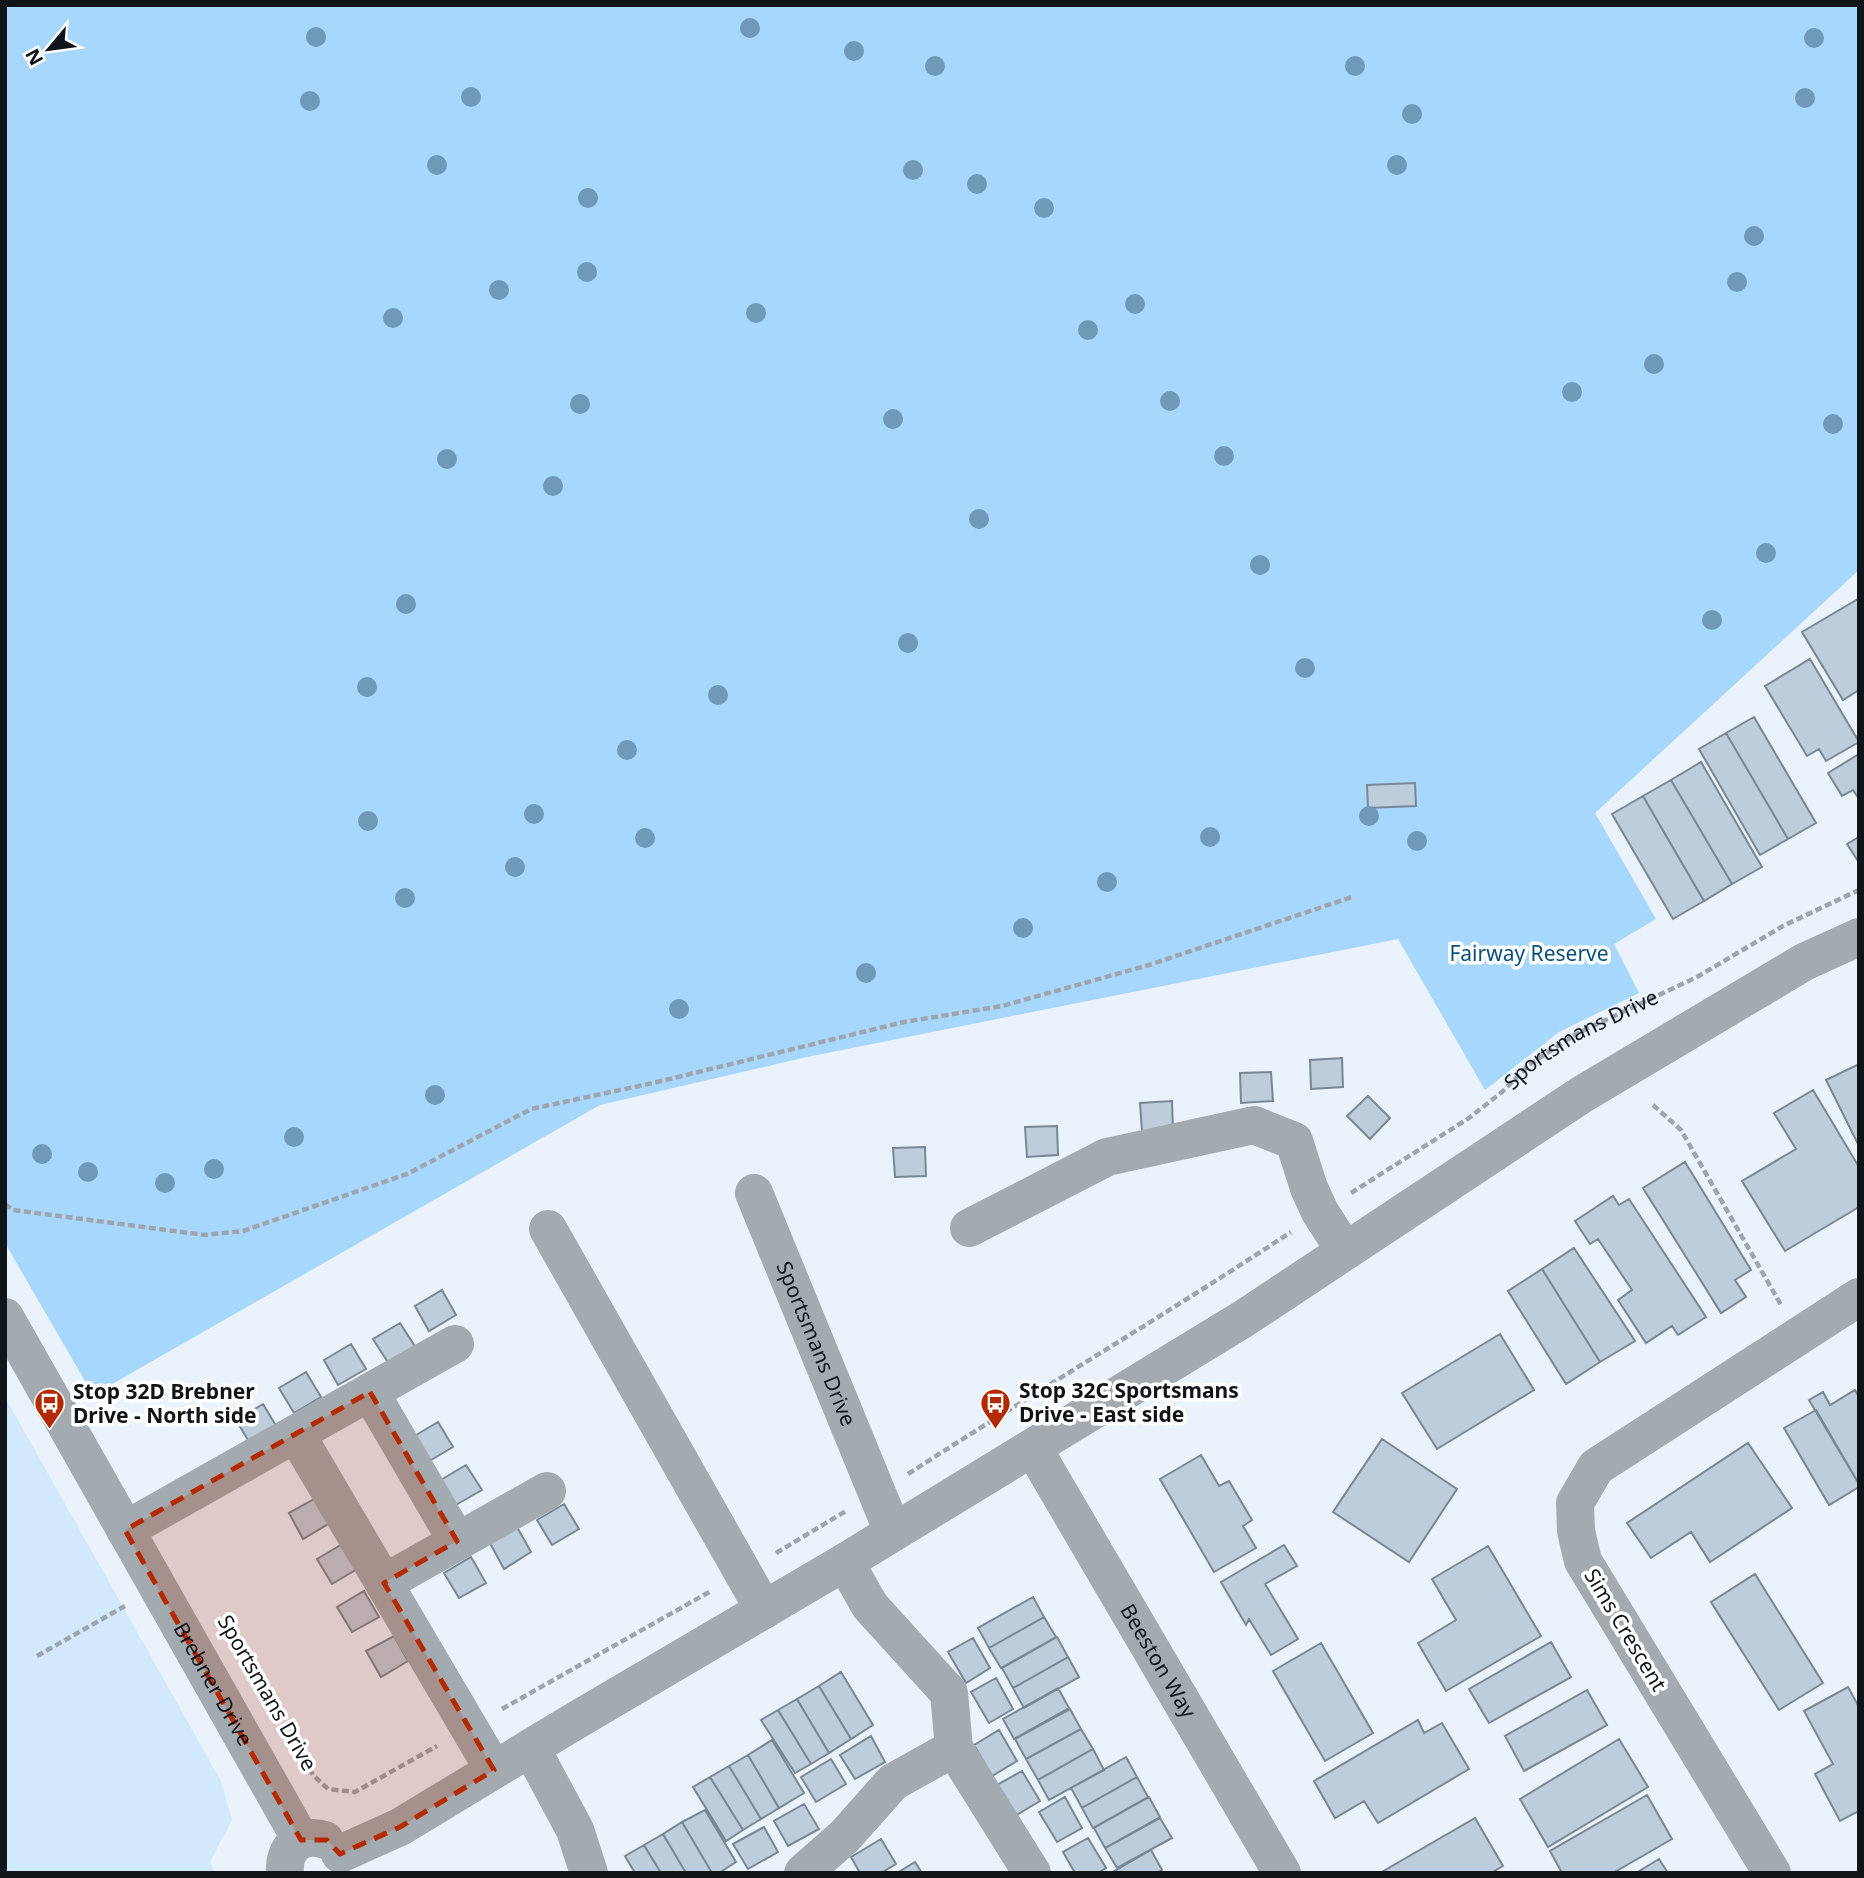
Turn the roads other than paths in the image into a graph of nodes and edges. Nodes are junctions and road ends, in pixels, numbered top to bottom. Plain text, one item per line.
1 (1859, 937) edge
2 (754, 1193) dead end
3 (548, 1228) dead end
4 (969, 1228) dead end
5 (1345, 1251) junction
6 (1859, 1297) edge
7 (5, 1317) edge
8 (455, 1344) dead end
9 (370, 1392) junction
10 (296, 1434) junction
11 (1033, 1448) junction
12 (547, 1491) dead end
13 (125, 1530) junction
14 (893, 1532) junction
15 (457, 1541) junction
16 (845, 1562) junction
17 (384, 1583) junction
18 (764, 1609) junction
19 (531, 1748) junction
20 (954, 1748) junction
21 (495, 1770) junction
22 (293, 1856) edge
23 (342, 1863) edge
24 (589, 1873) edge
25 (803, 1873) edge
26 (1032, 1873) edge
27 (1282, 1873) edge
28 (1772, 1873) edge

1 - 5 street
2 - 14 street, Sportsmans Drive
3 - 18 street
4 - 5 street
5 - 11 street
6 - 28 street, Sims Crescent
7 - 13 street, Brebner Drive
8 - 9 street
9 - 10 street
9 - 15 street
10 - 13 street
10 - 17 street
11 - 14 street
11 - 27 street, Beeston Way
12 - 15 street
13 - 22 street, Brebner Drive
14 - 16 street
15 - 17 street
16 - 18 street
16 - 20 street
17 - 21 street
18 - 19 street
19 - 21 street
19 - 24 street
20 - 25 street
20 - 26 street
21 - 23 street
22 - 23 street

